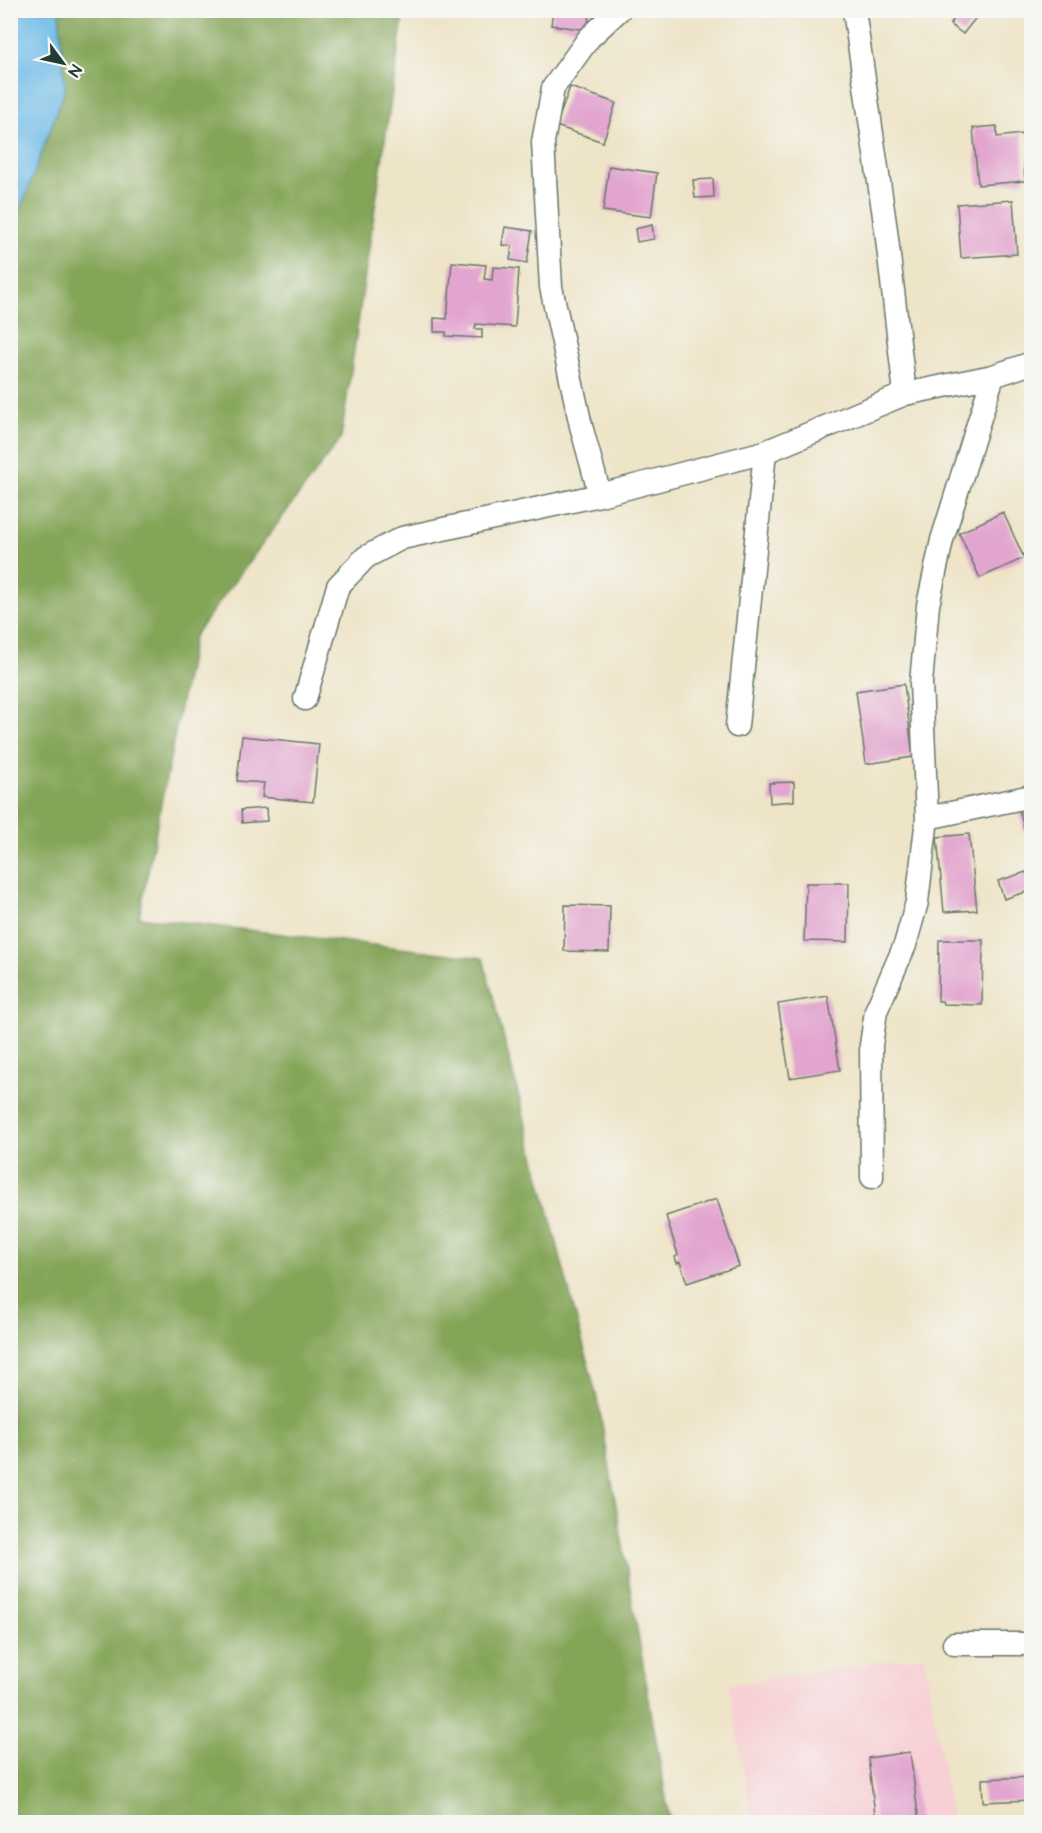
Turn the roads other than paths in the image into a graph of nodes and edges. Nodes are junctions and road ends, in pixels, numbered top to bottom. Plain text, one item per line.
1 (619, 10) edge
2 (854, 10) edge
3 (1032, 363) edge
4 (993, 376) junction
5 (905, 394) junction
6 (765, 452) junction
7 (600, 495) junction
8 (305, 699) dead end
9 (737, 726) dead end
10 (1032, 796) edge
11 (927, 818) junction
12 (872, 1177) dead end
13 (954, 1644) dead end
14 (1032, 1644) edge

1 - 7 street
2 - 5 street
3 - 4 street
4 - 5 street
4 - 11 street
5 - 6 street
6 - 7 street
6 - 9 street
7 - 8 street
10 - 11 street
11 - 12 street
13 - 14 street

